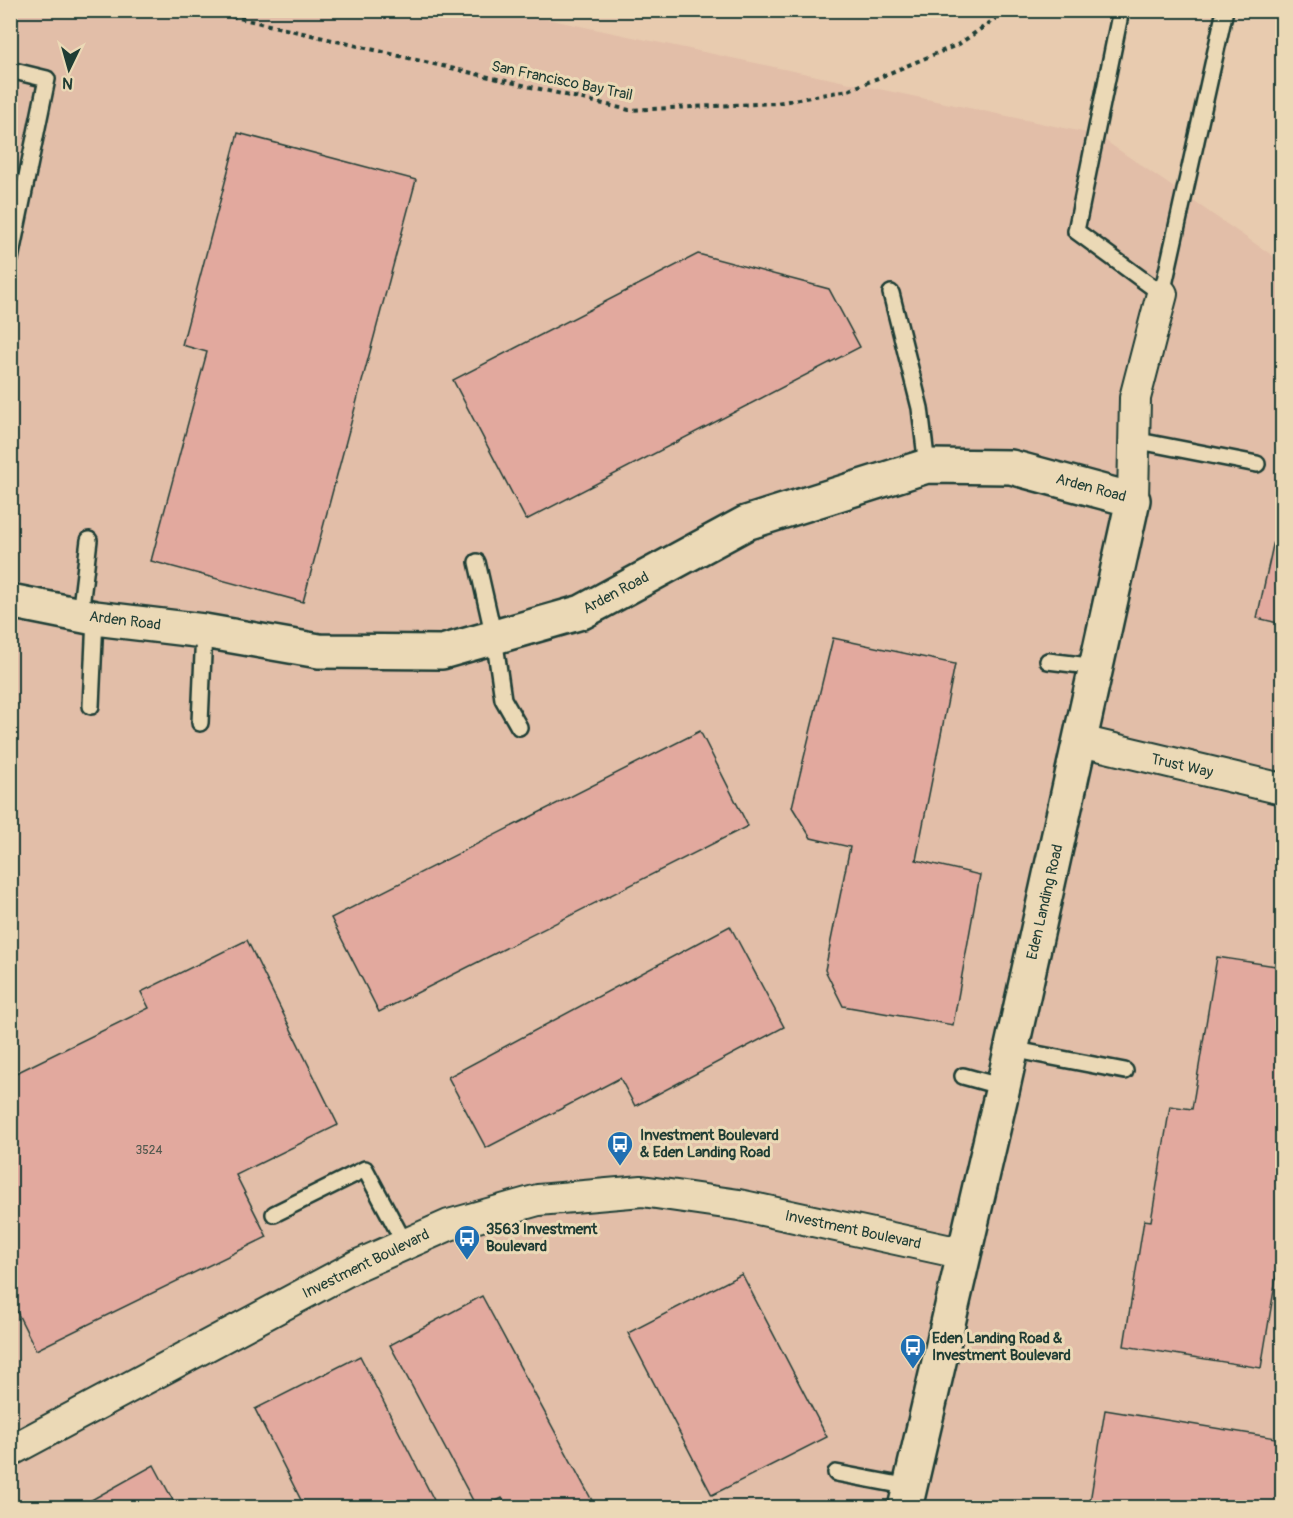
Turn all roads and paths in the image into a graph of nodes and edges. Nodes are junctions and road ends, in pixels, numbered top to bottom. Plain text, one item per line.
1 (205, 10) edge
2 (1008, 10) edge
3 (1121, 10) edge
4 (1225, 10) edge
5 (10, 70) edge
6 (10, 260) edge
7 (891, 293) dead end
8 (1162, 294) junction
9 (1134, 440) junction
10 (1257, 464) dead end
11 (927, 466) junction
12 (1133, 500) junction
13 (88, 540) dead end
14 (477, 562) dead end
15 (10, 602) edge
16 (88, 617) junction
17 (204, 631) junction
18 (494, 637) junction
19 (1048, 661) dead end
20 (1097, 667) junction
21 (91, 706) dead end
22 (200, 723) dead end
23 (519, 727) dead end
24 (1081, 741) junction
25 (1282, 789) edge
26 (1011, 1049) junction
27 (1125, 1071) dead end
28 (963, 1076) dead end
29 (1003, 1087) junction
30 (274, 1214) dead end
31 (405, 1244) junction
32 (965, 1254) junction
33 (10, 1451) edge
34 (836, 1473) dead end
35 (907, 1497) edge

1 - 2 path, San Francisco Bay Trail
3 - 8 lane
4 - 8 lane
5 - 6 lane
7 - 11 lane
8 - 9 street, Eden Landing Road
9 - 10 lane
9 - 12 street, Eden Landing Road
11 - 12 street, Arden Road
11 - 18 street, Arden Road
12 - 20 street, Eden Landing Road
13 - 16 lane
14 - 18 lane
15 - 16 street, Arden Road
16 - 17 street, Arden Road
16 - 21 lane
17 - 18 street, Arden Road
17 - 22 lane
18 - 23 lane
19 - 20 lane
20 - 24 street, Eden Landing Road
24 - 25 street, Trust Way
24 - 26 street, Eden Landing Road
26 - 27 lane
26 - 29 street, Eden Landing Road
28 - 29 lane
29 - 32 street, Eden Landing Road
30 - 31 lane
31 - 32 street, Investment Boulevard
31 - 33 street, Investment Boulevard
32 - 35 street, Eden Landing Road
34 - 35 lane

